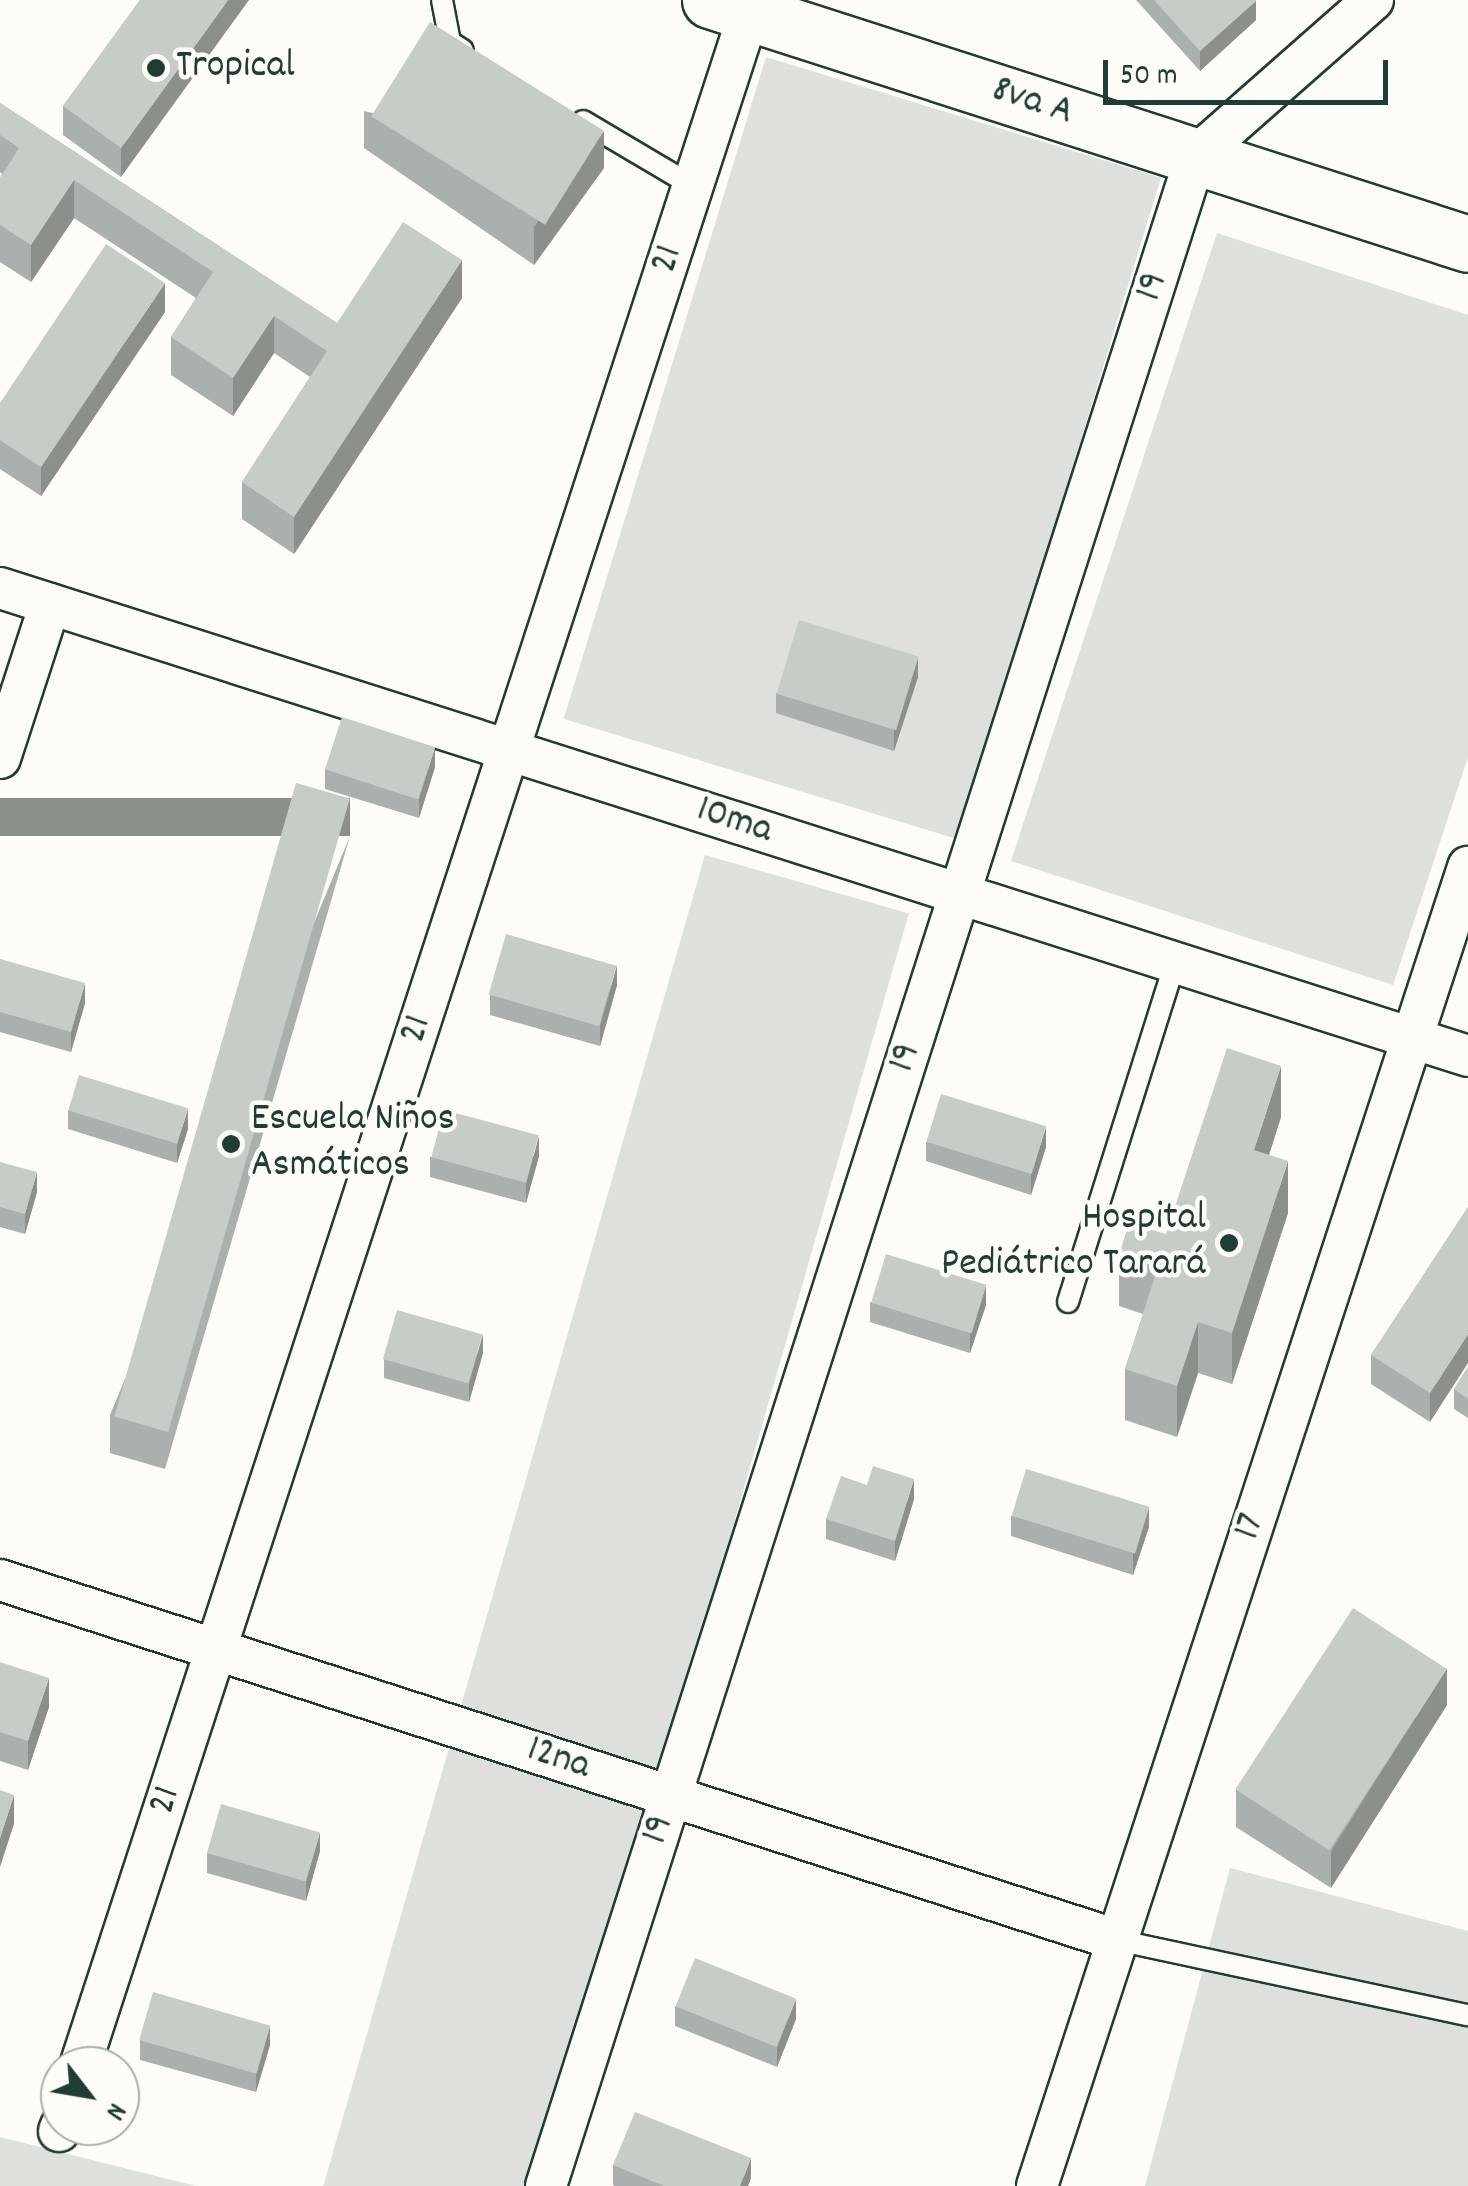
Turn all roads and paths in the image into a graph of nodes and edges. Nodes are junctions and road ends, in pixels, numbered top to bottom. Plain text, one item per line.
1 (442, 0) edge
2 (1374, 0) edge
3 (741, 4) edge
4 (482, 61) edge
5 (563, 109) edge
6 (1196, 156) junction
7 (693, 186) junction
8 (1468, 244) edge
9 (0, 588) edge
10 (50, 604) junction
11 (509, 750) junction
12 (0, 758) edge
13 (1468, 867) edge
14 (960, 894) junction
15 (1175, 962) junction
16 (1412, 1038) junction
17 (1468, 1056) edge
18 (1068, 1302) dead end
19 (0, 1580) edge
20 (216, 1650) junction
21 (670, 1796) junction
22 (1117, 1940) junction
23 (1468, 2015) edge
24 (87, 2046) edge
25 (546, 2186) edge
26 (1036, 2186) edge

1 - 4 lane
2 - 6 street
3 - 6 street, 8va A
3 - 7 street, 21
5 - 7 lane
6 - 8 street, 8va A
6 - 14 street, 19
7 - 11 street, 21
9 - 10 street, 10ma
10 - 11 street, 10ma
10 - 12 street
11 - 14 street, 10ma
11 - 20 street, 21
13 - 16 street, 17
14 - 15 street, 10ma
14 - 21 street, 19
15 - 16 street, 10ma
15 - 18 lane
16 - 17 street, 10ma
16 - 22 street, 17
19 - 20 street, 12na
20 - 21 street, 12na
20 - 24 street, 21
21 - 22 street, 12na
21 - 25 street, 19
22 - 23 lane
22 - 26 street, 17

